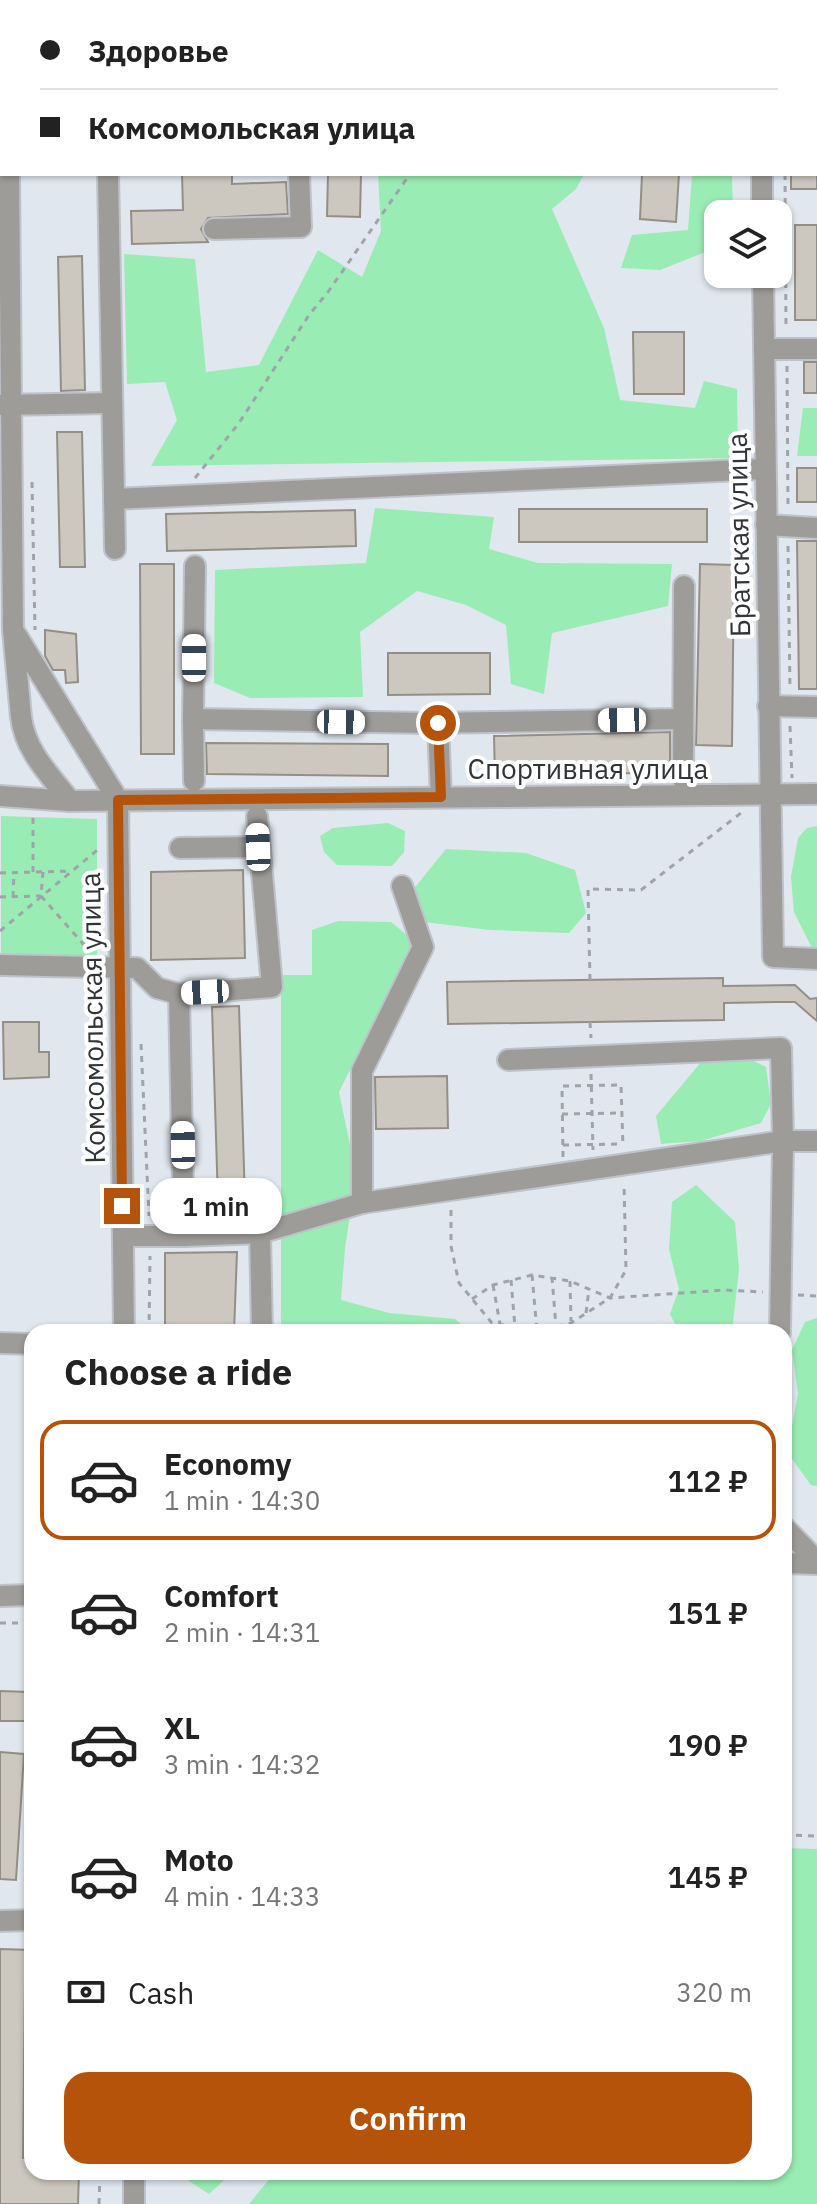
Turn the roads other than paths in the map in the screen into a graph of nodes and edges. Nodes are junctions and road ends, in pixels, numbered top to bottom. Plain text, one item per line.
1 (108, 176) edge
2 (299, 176) edge
3 (762, 176) edge
4 (6, 178) edge
5 (762, 200) edge
6 (214, 229) dead end
7 (763, 288) edge
8 (764, 349) junction
9 (817, 349) edge
10 (112, 403) junction
11 (6, 405) edge
12 (765, 469) junction
13 (114, 499) junction
14 (766, 525) junction
15 (817, 528) edge
16 (115, 549) dead end
17 (195, 566) dead end
18 (684, 586) dead end
19 (7, 629) edge
20 (57, 701) junction
21 (768, 706) junction
22 (817, 707) edge
23 (21, 717) junction
24 (193, 719) junction
25 (683, 719) junction
26 (438, 723) junction
27 (683, 779) dead end
28 (194, 781) dead end
29 (817, 794) edge
30 (769, 795) junction
31 (0, 796) edge
32 (441, 797) junction
33 (118, 800) junction
34 (70, 801) junction
35 (257, 816) dead end
36 (258, 847) junction
37 (180, 848) dead end
38 (402, 886) dead end
39 (817, 959) edge
40 (0, 965) edge
41 (111, 966) junction
42 (179, 994) junction
43 (508, 1060) dead end
44 (783, 1141) junction
45 (817, 1141) edge
46 (362, 1203) junction
47 (260, 1233) junction
48 (123, 1236) junction
49 (184, 1236) junction
50 (124, 1324) edge
51 (262, 1324) edge
52 (780, 1324) edge
53 (0, 1343) edge
54 (24, 1344) edge
55 (792, 1535) edge
56 (817, 1562) edge
57 (792, 1563) edge
58 (24, 1595) edge
59 (0, 1596) edge
60 (24, 1920) edge
61 (0, 1921) edge
62 (134, 2180) edge
63 (134, 2204) edge

1 - 10 street
2 - 6 street
3 - 5 street
4 - 11 street
7 - 8 street, Братская улица
8 - 9 street
8 - 12 street, Братская улица
10 - 11 street
10 - 13 street
11 - 19 street
12 - 13 street
12 - 14 street, Братская улица
13 - 16 street
14 - 15 street
14 - 21 street, Братская улица
17 - 24 street
18 - 25 street
19 - 20 street
19 - 23 street
20 - 23 street
20 - 33 street
21 - 22 street
21 - 30 street, Братская улица
23 - 34 street
24 - 26 street
24 - 28 street
25 - 26 street
25 - 27 street
26 - 32 street
29 - 30 street, Спортивная улица
30 - 32 street, Спортивная улица
30 - 39 street, Братская улица
31 - 34 street
32 - 33 street, Спортивная улица
33 - 34 street
33 - 41 street, Комсомольская улица
35 - 36 street
36 - 37 street
36 - 42 street
38 - 46 street
40 - 41 street
41 - 42 street
41 - 48 street, Комсомольская улица
42 - 49 street
43 - 44 street
44 - 45 street
44 - 46 street
44 - 52 street
46 - 47 street
47 - 49 street
47 - 51 street
48 - 49 street
48 - 50 street, Комсомольская улица
53 - 54 street
55 - 56 street
56 - 57 street
58 - 59 street
60 - 61 street
62 - 63 street

